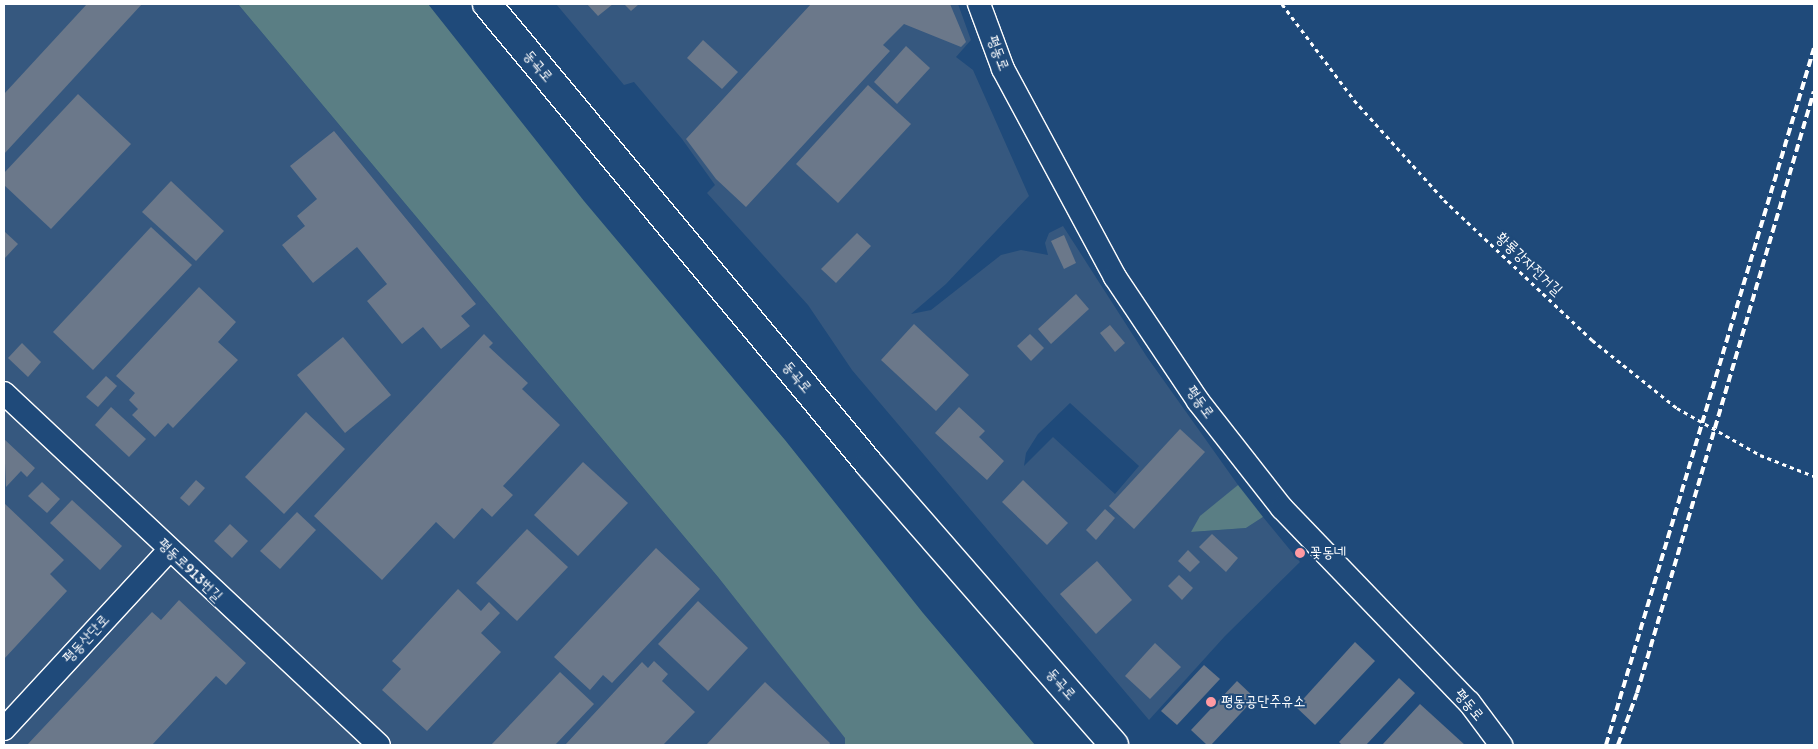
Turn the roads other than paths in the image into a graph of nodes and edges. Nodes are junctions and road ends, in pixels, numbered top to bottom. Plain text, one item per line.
1 (486, 4) edge
2 (979, 4) edge
3 (4, 392) edge
4 (169, 550) junction
5 (4, 729) edge
6 (379, 745) edge
7 (1114, 745) edge
8 (1501, 745) edge

1 - 7 main road, 동곡로
2 - 8 street, 평동로
3 - 4 street, 평동로913번길
4 - 5 street, 평동산단로
4 - 6 street, 평동로913번길

